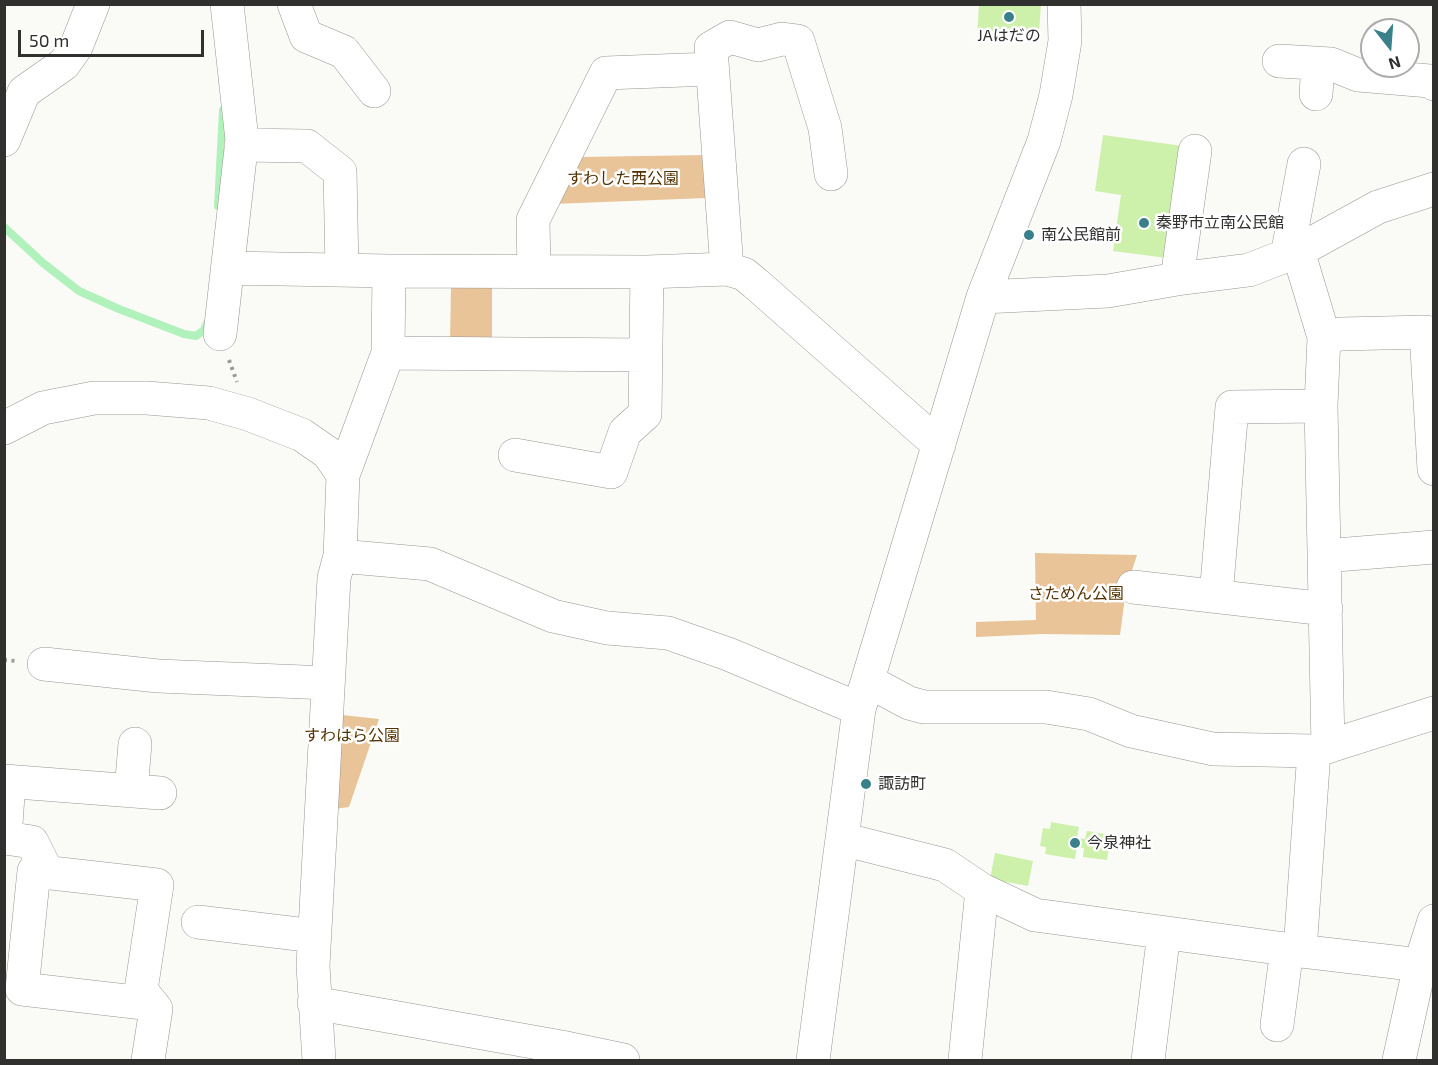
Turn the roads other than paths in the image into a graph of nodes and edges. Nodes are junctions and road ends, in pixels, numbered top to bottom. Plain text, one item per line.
1 (93, 4) edge
2 (227, 4) edge
3 (294, 4) edge
4 (1064, 4) edge
5 (1279, 61) dead end
6 (711, 69) junction
7 (1434, 84) edge
8 (374, 91) dead end
9 (4, 140) edge
10 (241, 145) junction
11 (1195, 151) dead end
12 (1304, 164) dead end
13 (831, 174) dead end
14 (1434, 189) edge
15 (1292, 254) junction
16 (228, 268) junction
17 (727, 269) junction
18 (342, 270) junction
19 (389, 271) junction
20 (534, 271) junction
21 (647, 272) junction
22 (1177, 279) junction
23 (983, 297) junction
24 (220, 334) road end
25 (1324, 337) junction
26 (388, 353) junction
27 (645, 355) junction
28 (1431, 364) edge
29 (1322, 406) junction
30 (4, 428) edge
31 (939, 445) junction
32 (515, 454) dead end
33 (1434, 469) edge
34 (343, 475) junction
35 (1434, 547) edge
36 (340, 556) junction
37 (1324, 556) junction
38 (1133, 587) dead end
39 (1216, 596) junction
40 (1326, 609) junction
41 (44, 664) dead end
42 (328, 683) junction
43 (864, 695) junction
44 (1434, 713) edge
45 (135, 744) dead end
46 (1321, 749) junction
47 (7, 781) edge
48 (842, 839) junction
49 (47, 872) junction
50 (982, 890) junction
51 (1434, 921) edge
52 (198, 922) dead end
53 (1164, 933) junction
54 (315, 936) junction
55 (1294, 950) junction
56 (1420, 964) junction
57 (314, 1003) junction
58 (152, 1004) junction
59 (1421, 1019) edge
60 (1277, 1025) dead end
61 (148, 1060) edge
62 (319, 1060) edge
63 (624, 1060) edge
64 (813, 1060) edge
65 (965, 1060) edge
66 (1148, 1060) edge
67 (1399, 1060) edge

1 - 9 street
2 - 10 street
3 - 8 street
4 - 23 street
5 - 7 street
6 - 13 street
6 - 17 street
6 - 20 street
10 - 16 street
10 - 18 street
11 - 22 street
12 - 15 street
14 - 15 street
15 - 22 street
15 - 25 street
16 - 18 street
16 - 24 street
17 - 21 street
17 - 31 street
18 - 19 street
19 - 20 street
19 - 26 street
20 - 21 street
21 - 27 street
22 - 23 street
23 - 31 street
25 - 28 street
25 - 29 street
26 - 27 street
26 - 34 street
27 - 32 street
28 - 33 street
29 - 37 street
29 - 39 street
30 - 34 street
31 - 43 street
34 - 36 street
35 - 37 street
36 - 42 street
36 - 43 street
37 - 40 street
38 - 39 street
39 - 40 street
40 - 46 street
41 - 42 street
42 - 54 street
43 - 46 street
43 - 48 street
44 - 46 street
45 - 47 street
46 - 55 street
47 - 49 street
48 - 50 street
48 - 64 street
49 - 58 street
49 - 58 street
50 - 53 street
50 - 65 street
51 - 56 street
52 - 54 street
53 - 55 street
53 - 66 street
54 - 57 street
55 - 56 street
55 - 60 street
56 - 59 street
57 - 62 street
57 - 63 street
58 - 61 street
59 - 67 street

